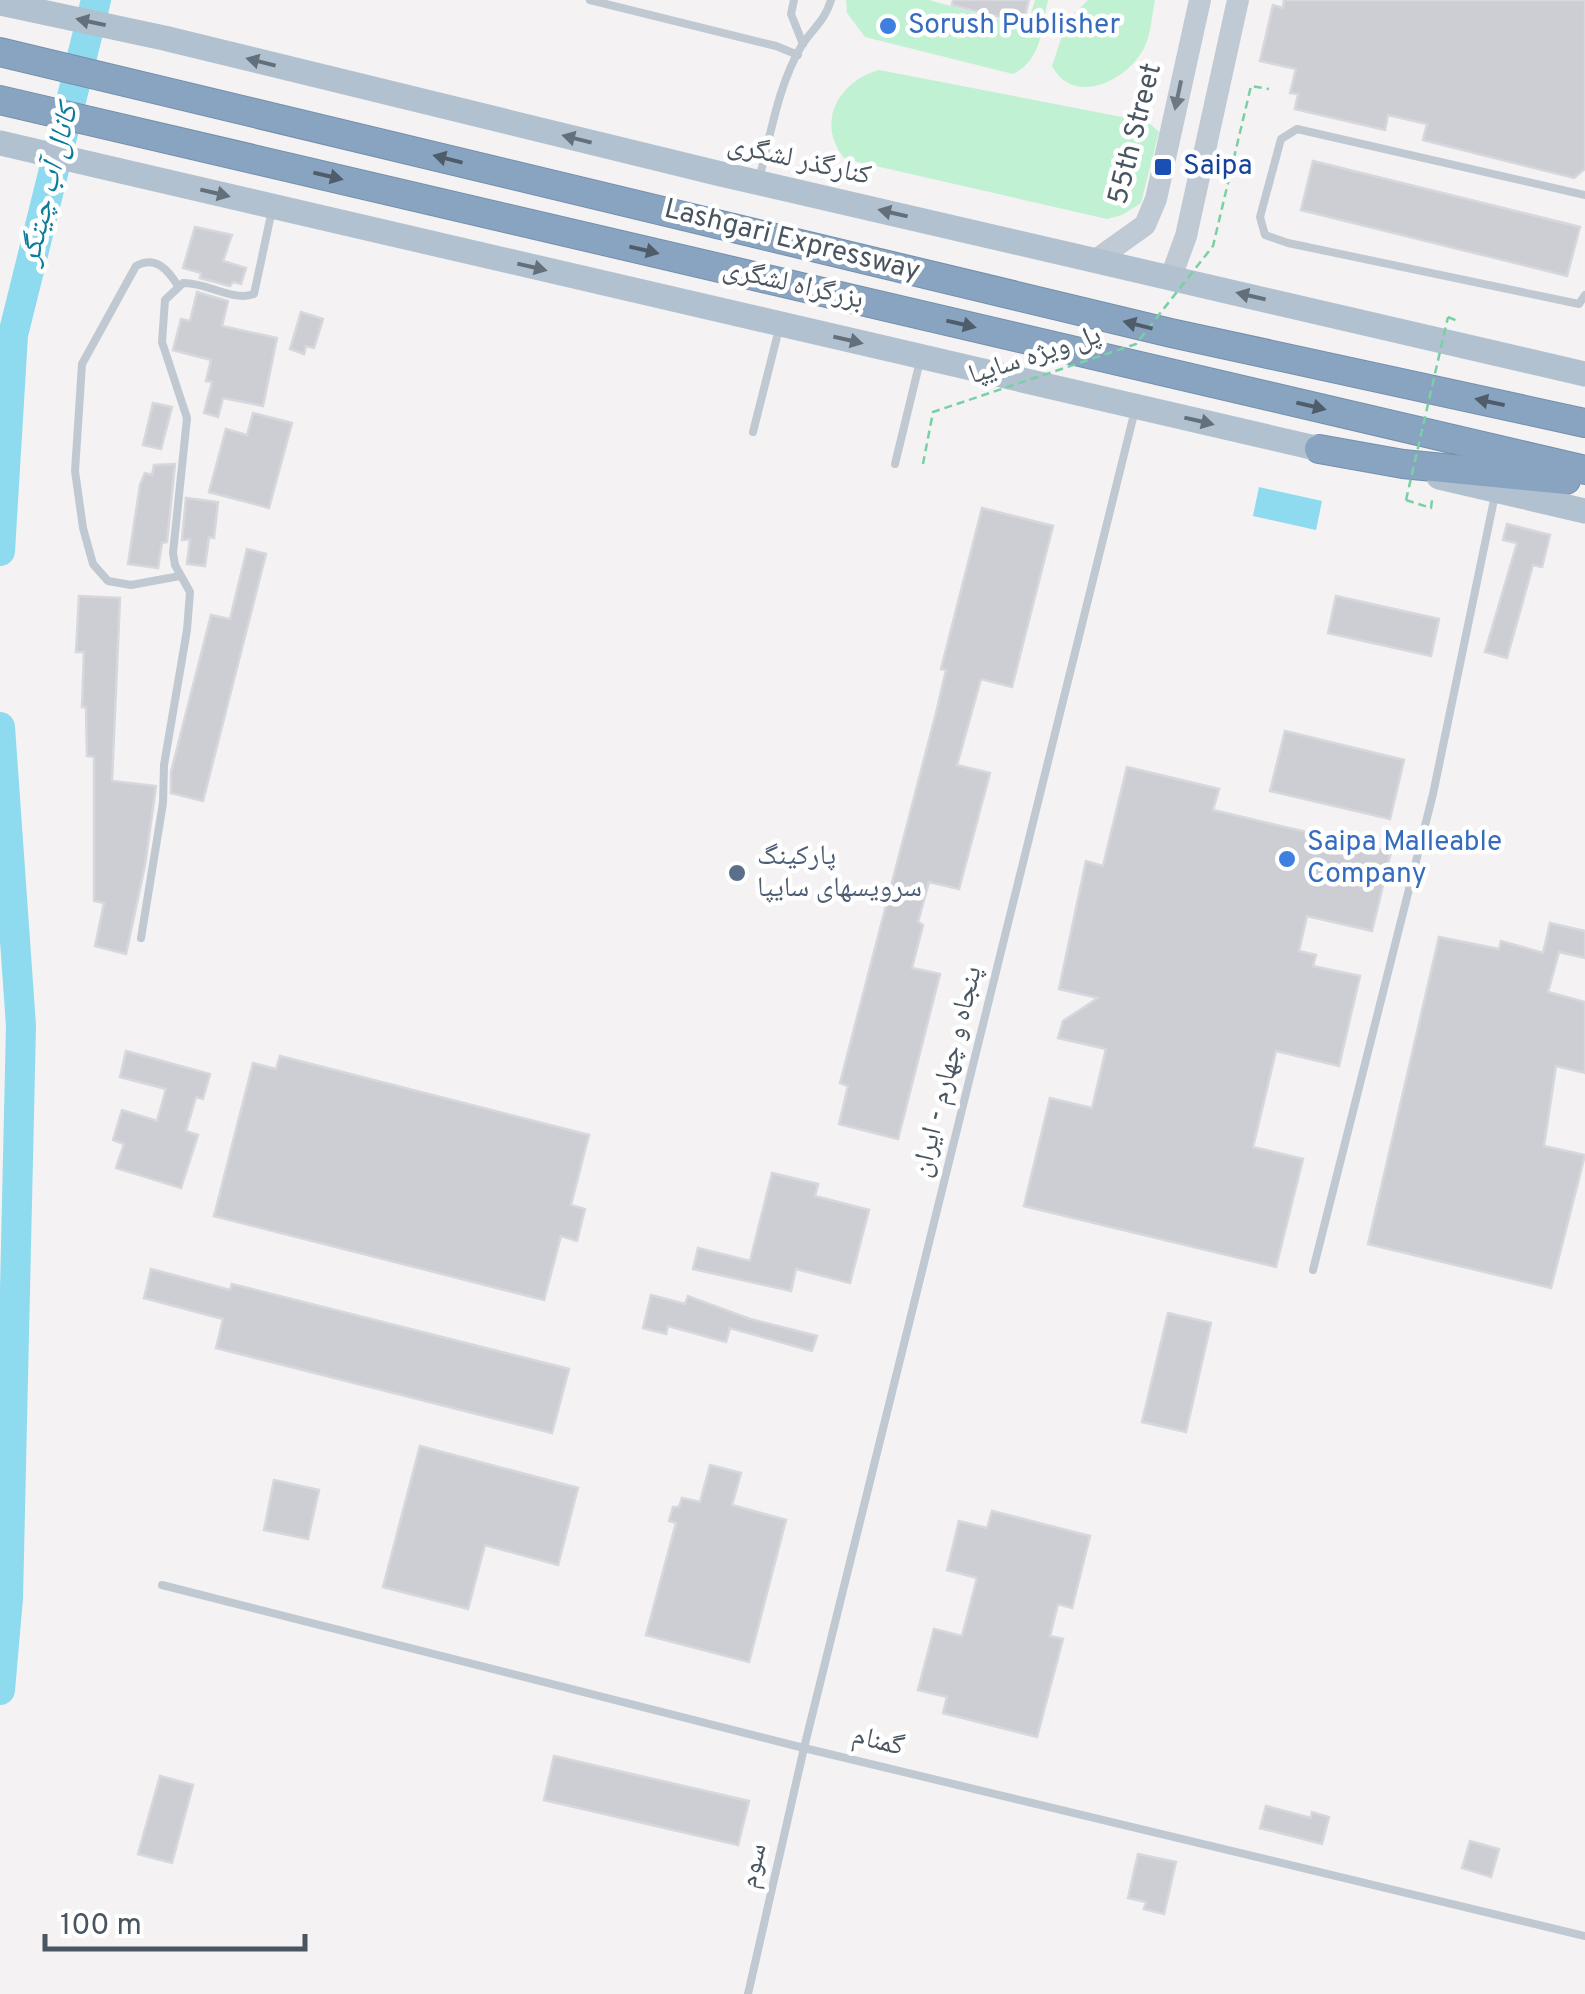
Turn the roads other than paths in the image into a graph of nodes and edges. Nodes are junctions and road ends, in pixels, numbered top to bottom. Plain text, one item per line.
1 (590, 0) edge
2 (794, 0) edge
3 (830, 0) edge
4 (1200, 0) edge
5 (1238, 0) edge
6 (0, 3) edge
7 (803, 44) junction
8 (11, 53) edge
9 (798, 55) junction
10 (7, 102) edge
11 (0, 143) edge
12 (758, 182) junction
13 (1585, 195) edge
14 (273, 206) junction
15 (1150, 212) junction
16 (1188, 224) junction
17 (1096, 260) junction
18 (1171, 278) junction
19 (178, 286) junction
20 (1585, 295) edge
21 (780, 324) junction
22 (921, 357) junction
23 (1585, 374) edge
24 (1136, 407) junction
25 (1585, 423) edge
26 (753, 432) dead end
27 (1319, 449) junction
28 (895, 464) dead end
29 (1585, 470) edge
30 (1585, 482) edge
31 (1496, 490) junction
32 (1585, 511) edge
33 (180, 576) junction
34 (141, 938) dead end
35 (1314, 1270) dead end
36 (162, 1585) dead end
37 (804, 1748) junction
38 (1585, 1936) edge
39 (748, 1994) edge

1 - 9 lane
2 - 7 lane
3 - 7 lane
4 -> 15 main road, 55th Street
5 - 16 main road
12 -> 6 main road, کنارگذر لشگری
7 - 9 lane
25 -> 8 highway, Lashgari Expressway
9 - 12 lane
10 -> 29 highway, بزرگراه لشگری
11 -> 14 main road
17 -> 12 main road, کنارگذر لشگری
13 - 20 lane
14 - 19 lane
14 -> 21 main road
15 - 16 main road
15 - 17 main road, 55th Street
16 - 18 main road
17 - 18 main road, کنارگذر لشگری
23 -> 18 main road, کنارگذر لشگری
19 - 33 lane
19 - 33 lane
21 -> 22 main road
21 - 26 lane
22 - 24 main road
22 - 28 lane
24 -> 27 main road
24 - 37 lane, پنجاه و چهارم - ایران
27 - 30 highway
27 - 31 main road
31 - 32 main road
31 - 35 lane
33 - 34 lane
36 - 37 lane, گمنام
37 - 38 lane, گمنام
37 - 39 lane, سوم

